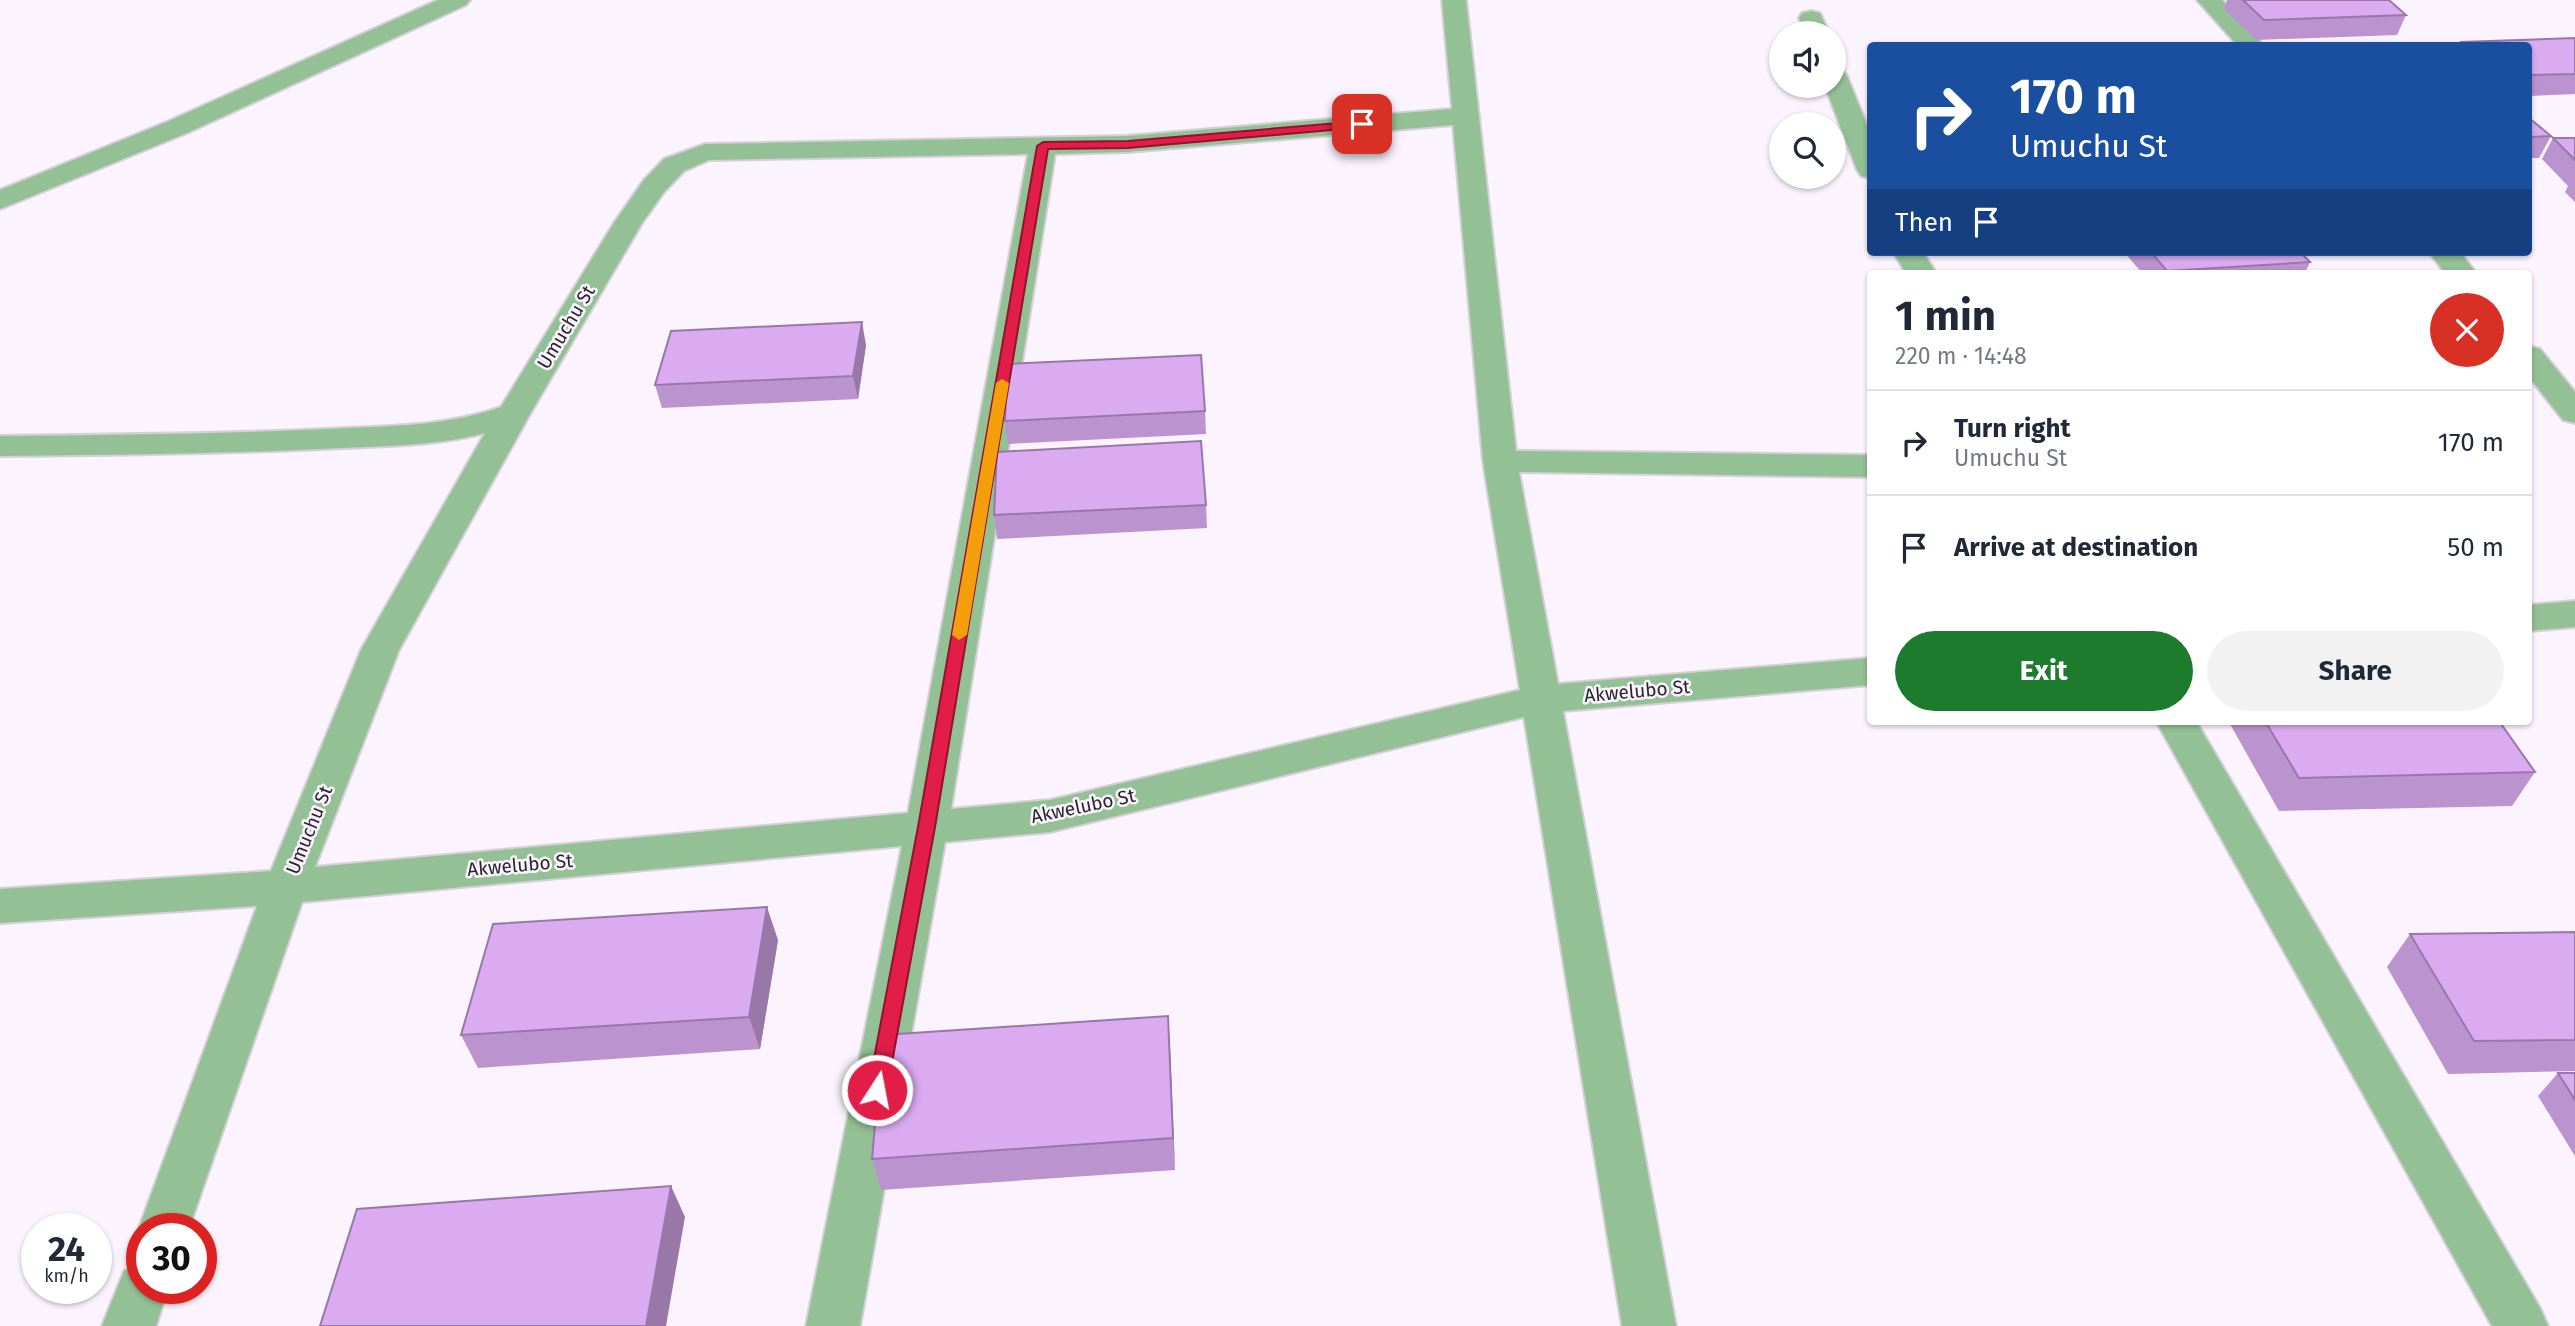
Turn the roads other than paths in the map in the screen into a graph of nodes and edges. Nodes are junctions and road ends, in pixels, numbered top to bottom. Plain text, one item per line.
1 (458, 0) edge
2 (1454, 0) edge
3 (2209, 0) edge
4 (2248, 42) edge
5 (1843, 98) edge
6 (1466, 116) junction
7 (1043, 146) junction
8 (1867, 160) edge
9 (0, 200) edge
10 (2447, 256) edge
11 (2459, 270) edge
12 (2532, 360) edge
13 (2575, 413) edge
14 (513, 414) junction
15 (0, 446) edge
16 (1500, 461) junction
17 (1867, 466) edge
18 (2575, 614) edge
19 (2532, 618) edge
20 (1867, 671) edge
21 (1539, 699) junction
22 (2178, 725) edge
23 (927, 827) junction
24 (286, 887) junction
25 (0, 906) edge
26 (169, 1213) edge
27 (137, 1304) edge
28 (129, 1326) edge
29 (833, 1326) edge
30 (1649, 1326) edge
31 (2521, 1326) edge

1 - 9 street
2 - 6 street
3 - 4 street
5 - 8 street
6 - 7 street, Umuchu St
6 - 16 street
7 - 14 street, Umuchu St
7 - 23 street
10 - 11 street
12 - 13 street
14 - 15 street
14 - 24 street, Umuchu St
16 - 17 street
16 - 21 street
18 - 19 street
20 - 21 street, Akwelubo St
21 - 23 street, Akwelubo St
21 - 30 street
22 - 31 street
23 - 24 street, Akwelubo St
23 - 29 street
24 - 25 street, Akwelubo St
24 - 26 street, Umuchu St
27 - 28 street

